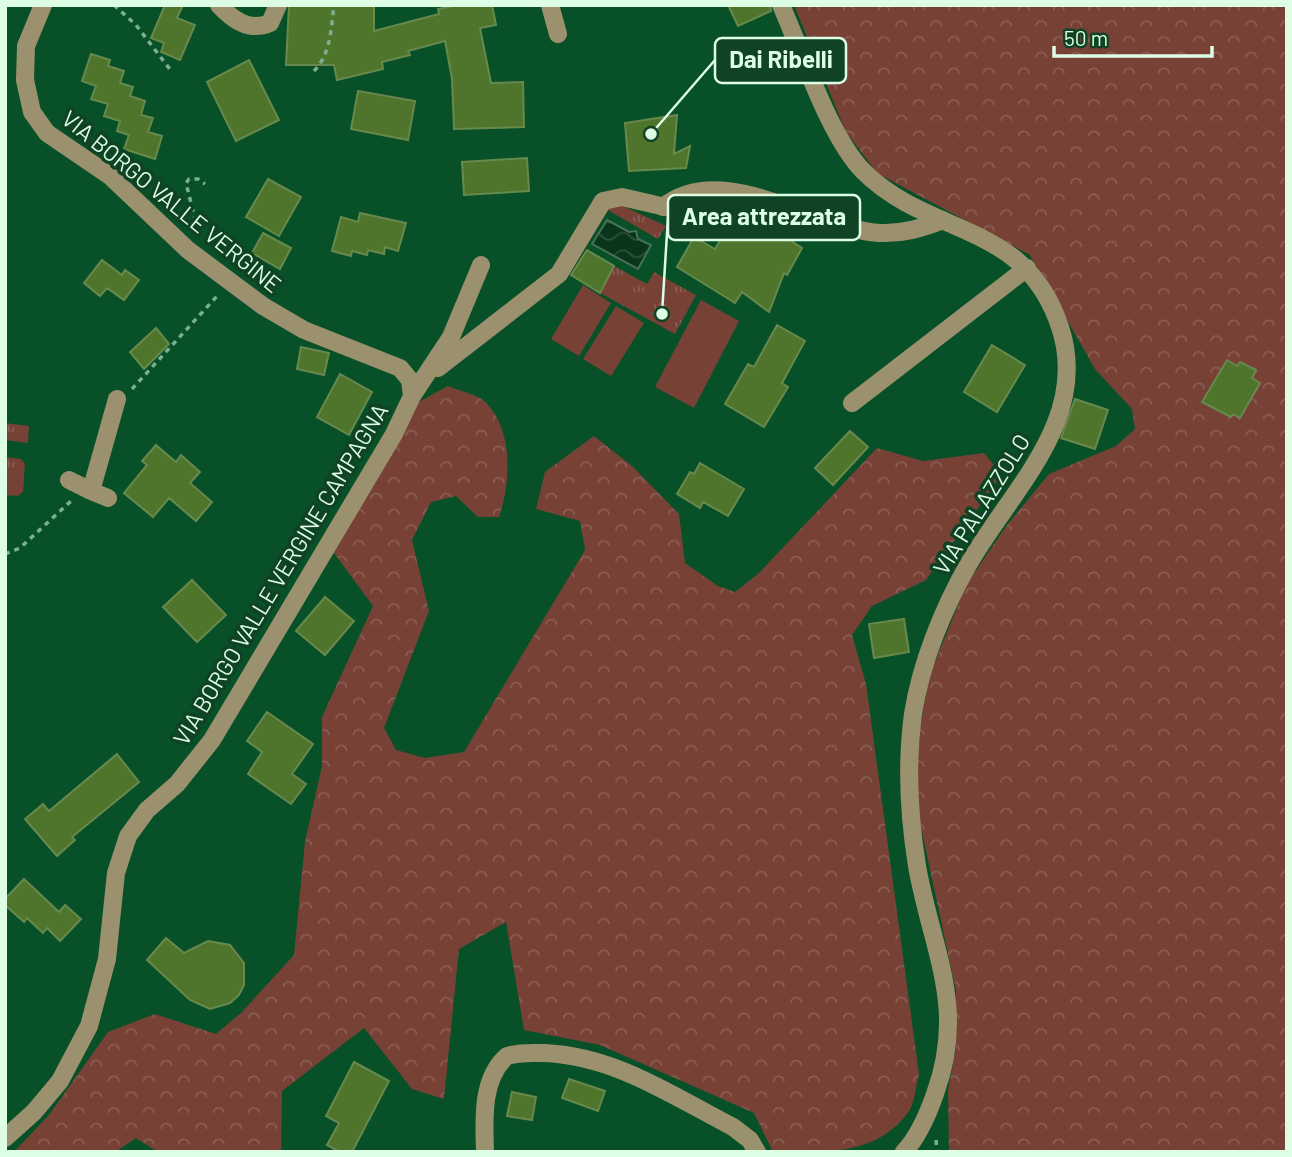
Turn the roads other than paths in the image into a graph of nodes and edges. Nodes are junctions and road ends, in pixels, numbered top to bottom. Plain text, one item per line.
1 (43, 5) edge
2 (219, 5) edge
3 (278, 5) edge
4 (550, 5) edge
5 (781, 5) edge
6 (558, 34) dead end
7 (943, 220) junction
8 (481, 265) dead end
9 (1027, 268) junction
10 (427, 376) junction
11 (412, 396) junction
12 (852, 403) dead end
13 (116, 404) road end
14 (87, 489) road end
15 (5, 1138) edge
16 (485, 1152) edge
17 (757, 1152) edge
18 (904, 1152) edge

1 - 11 street, VIA BORGO VALLE VERGINE
2 - 3 street
4 - 6 street
5 - 7 street, VIA PALAZZOLO
7 - 9 street, VIA PALAZZOLO
7 - 10 street
8 - 10 street
9 - 12 street
9 - 18 street, VIA PALAZZOLO
10 - 11 street, VIA BORGO VALLE VERGINE CAMPAGNA
11 - 15 street, VIA BORGO VALLE VERGINE CAMPAGNA
13 - 14 street
16 - 17 street

